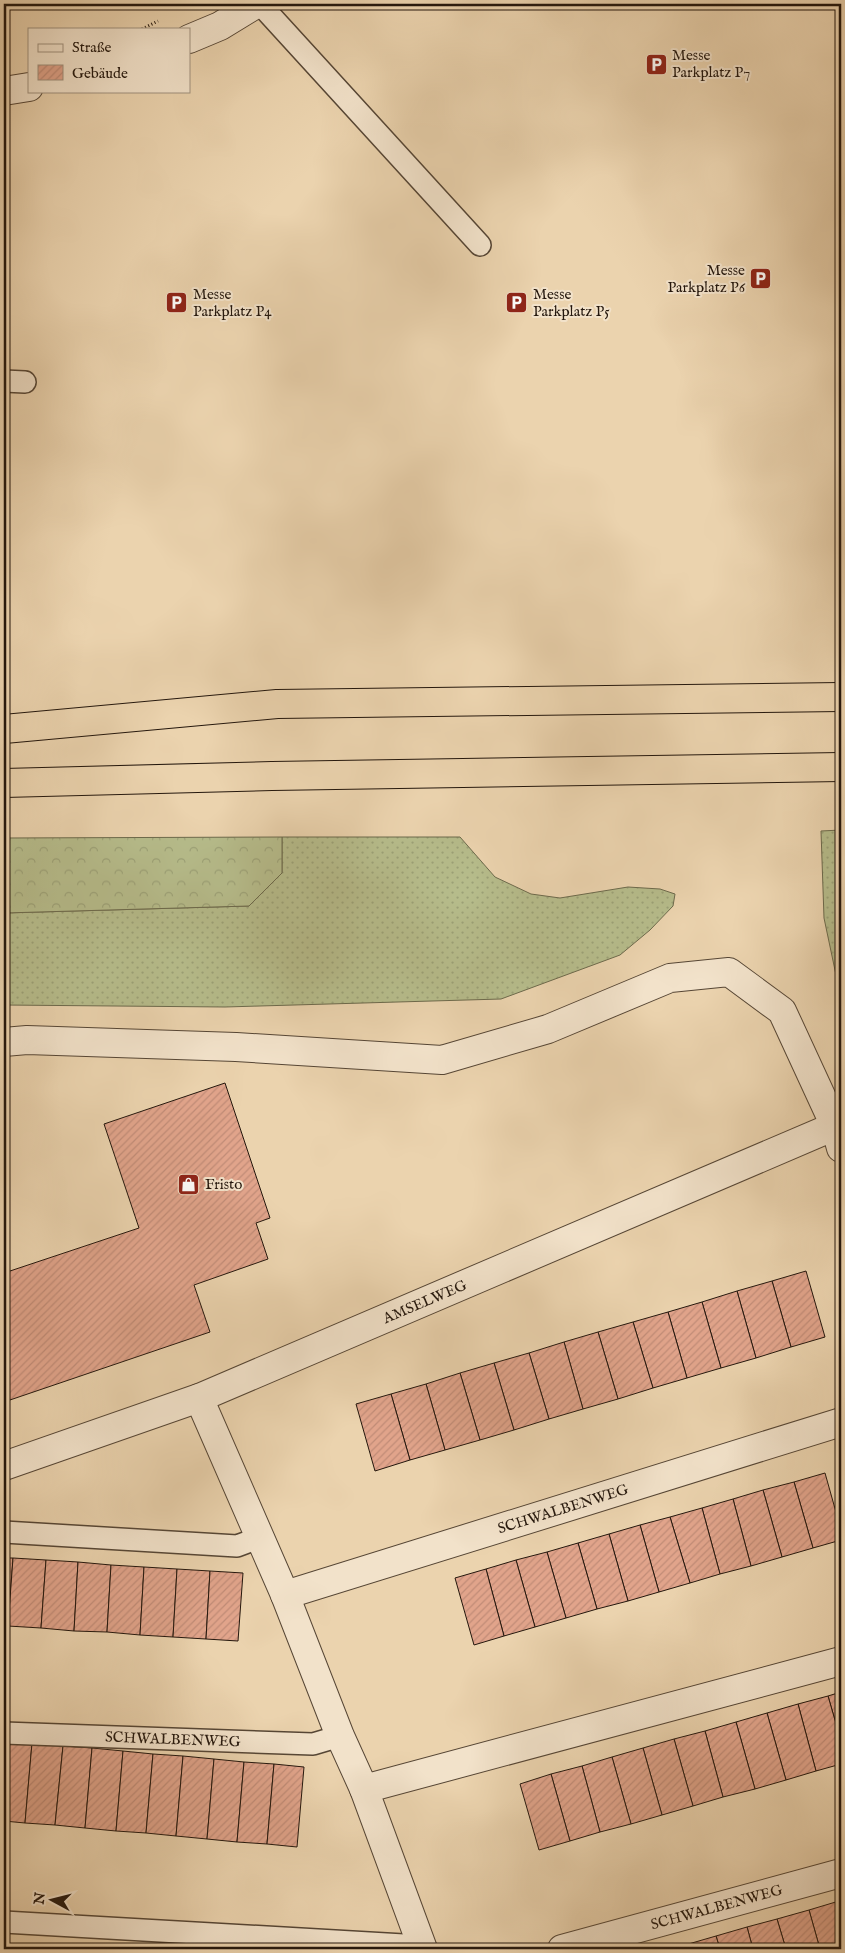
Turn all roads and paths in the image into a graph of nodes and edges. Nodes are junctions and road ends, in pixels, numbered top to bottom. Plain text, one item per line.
1 (258, 4) edge
2 (190, 39) edge
3 (28, 87) edge
4 (4, 91) edge
5 (480, 245) dead end
6 (4, 381) edge
7 (26, 382) dead end
8 (841, 696) edge
9 (4, 729) edge
10 (841, 767) edge
11 (4, 783) edge
12 (4, 1042) edge
13 (839, 1133) edge
14 (199, 1398) junction
15 (841, 1422) edge
16 (4, 1466) edge
17 (4, 1532) edge
18 (260, 1537) junction
19 (285, 1595) junction
20 (841, 1661) edge
21 (4, 1733) edge
22 (340, 1736) junction
23 (364, 1789) junction
24 (841, 1873) edge
25 (4, 1922) edge
26 (422, 1948) edge
27 (562, 1949) edge

1 - 2 street
1 - 5 lane
3 - 4 street
6 - 7 lane
8 - 9 highway
10 - 11 highway
12 - 13 street
13 - 14 street, AMSELWEG
14 - 16 street, AMSELWEG
14 - 18 street
15 - 19 street, SCHWALBENWEG
17 - 18 lane
18 - 19 street
19 - 22 street
20 - 23 street
21 - 22 lane, SCHWALBENWEG
22 - 23 street
23 - 26 street
24 - 27 street, SCHWALBENWEG
25 - 26 lane

